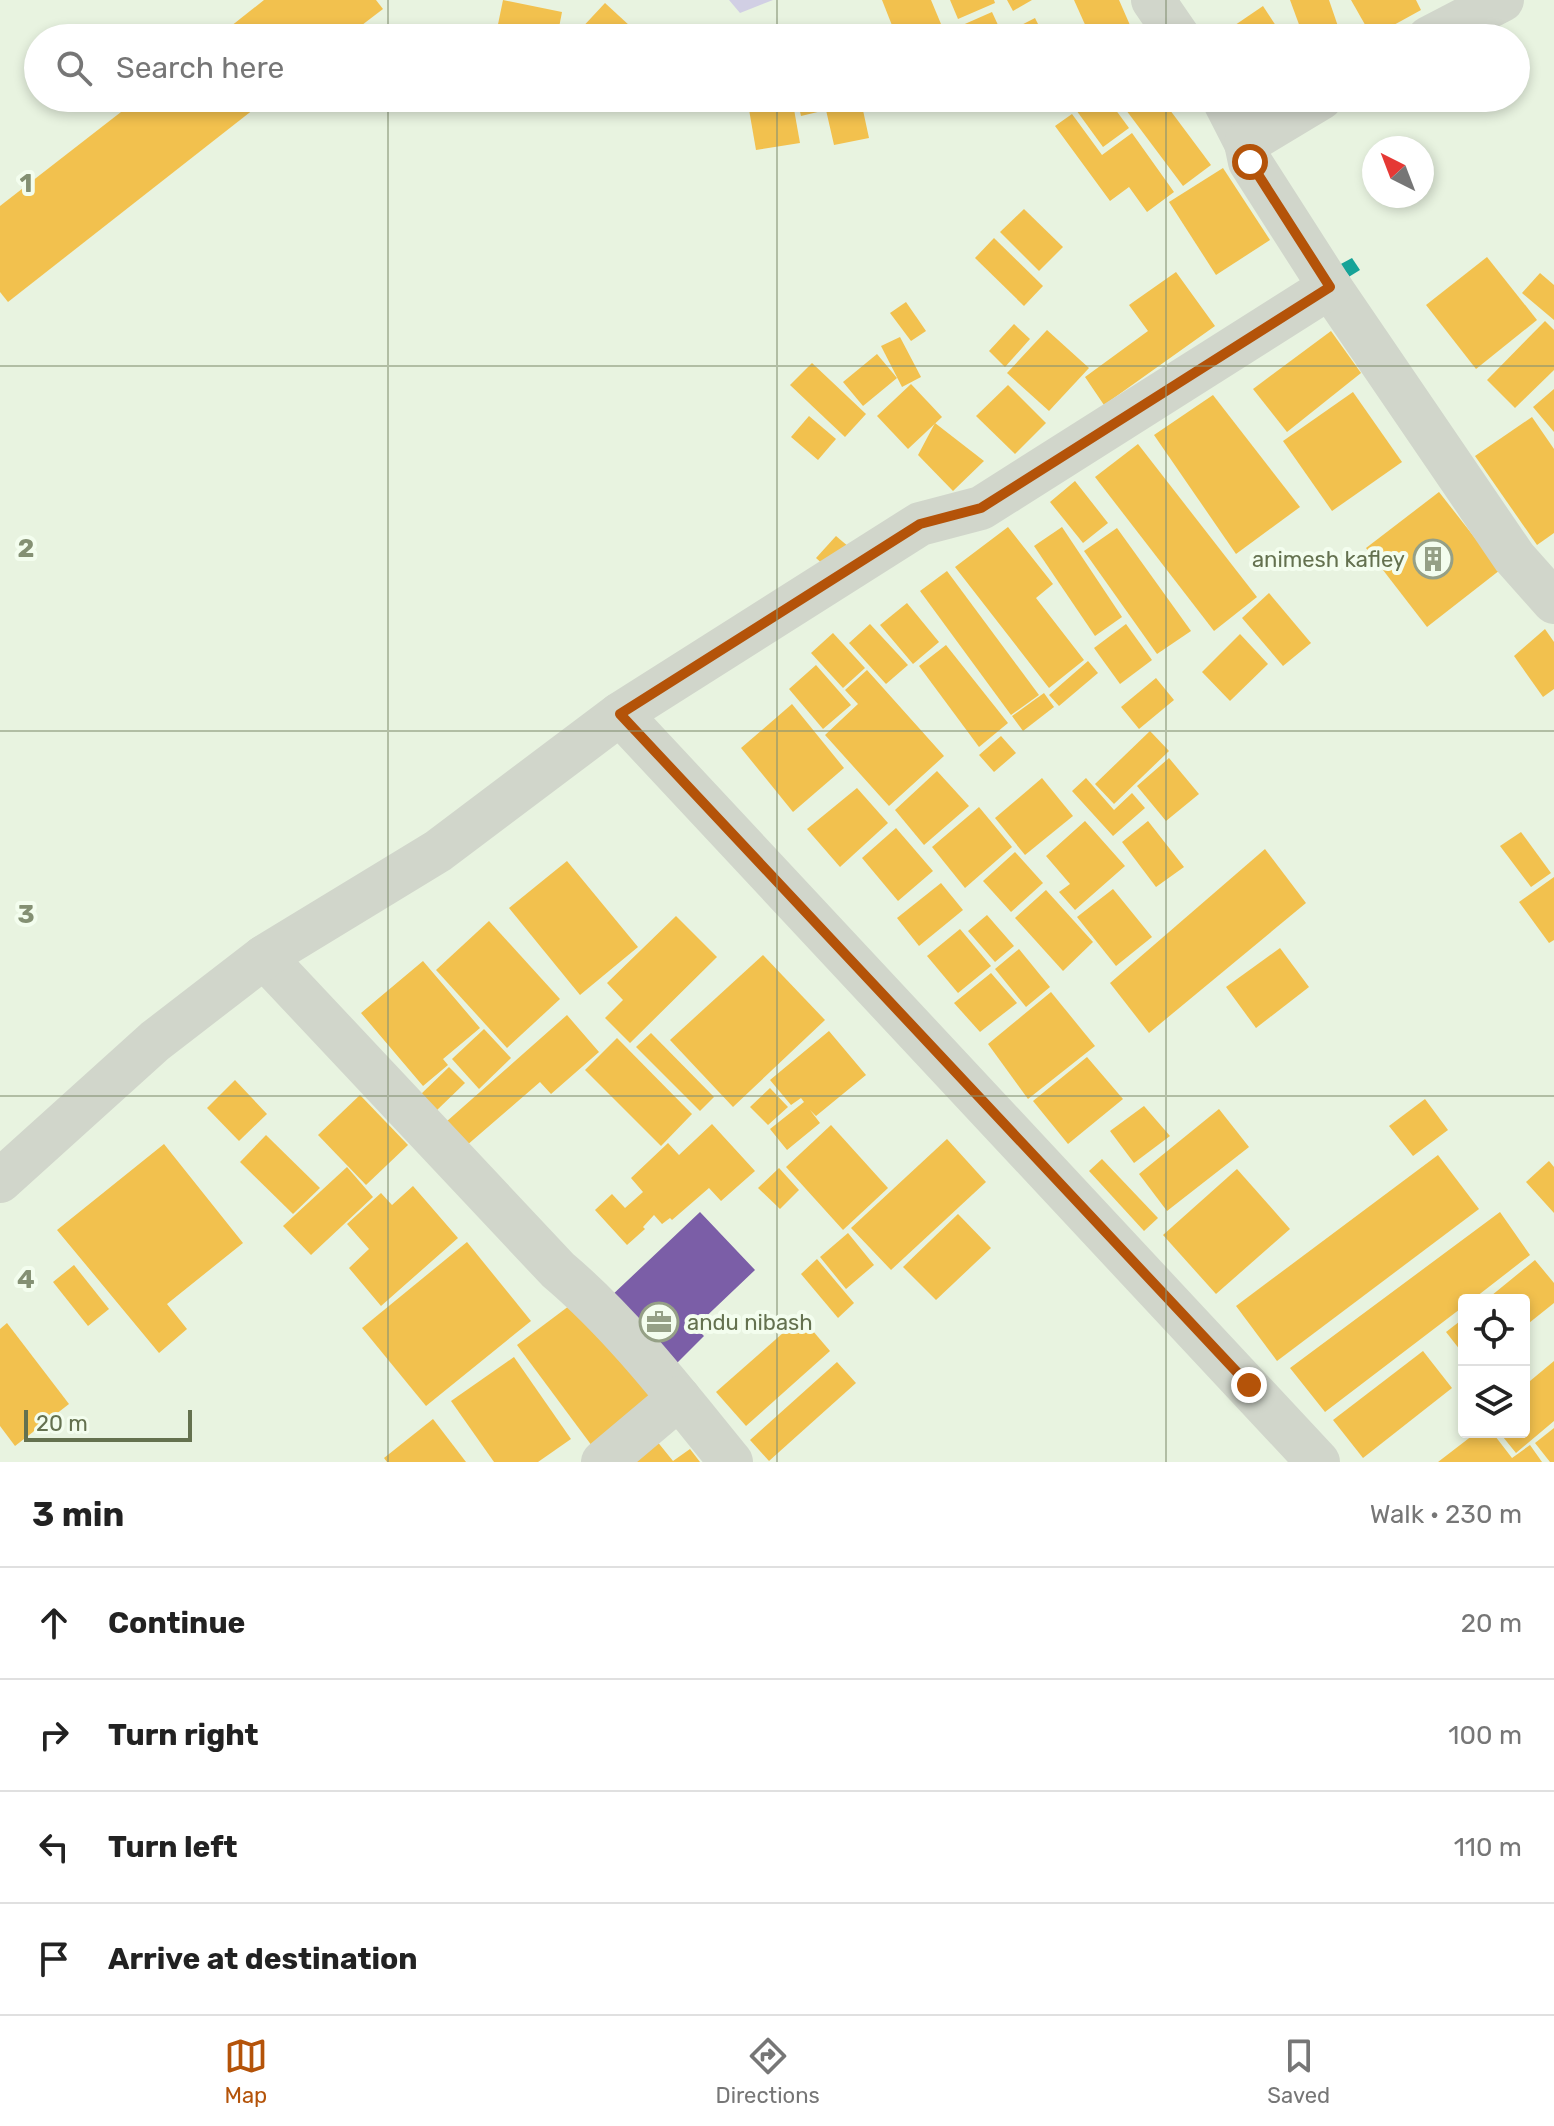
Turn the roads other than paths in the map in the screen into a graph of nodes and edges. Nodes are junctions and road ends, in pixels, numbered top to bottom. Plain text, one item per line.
1 (1153, 0) edge
2 (1502, 0) edge
3 (1169, 24) edge
4 (1456, 24) edge
5 (1230, 112) edge
6 (1298, 112) edge
7 (1246, 143) junction
8 (1330, 287) junction
9 (1554, 602) edge
10 (620, 714) junction
11 (264, 957) junction
12 (0, 1181) edge
13 (679, 1398) junction
14 (603, 1462) edge
15 (731, 1462) edge
16 (1318, 1462) edge

1 - 3 street
2 - 4 street
5 - 7 street
6 - 7 street
7 - 8 street
8 - 9 street
8 - 10 street
10 - 11 street
10 - 16 street
11 - 12 street
11 - 13 street
13 - 14 street
13 - 15 street

